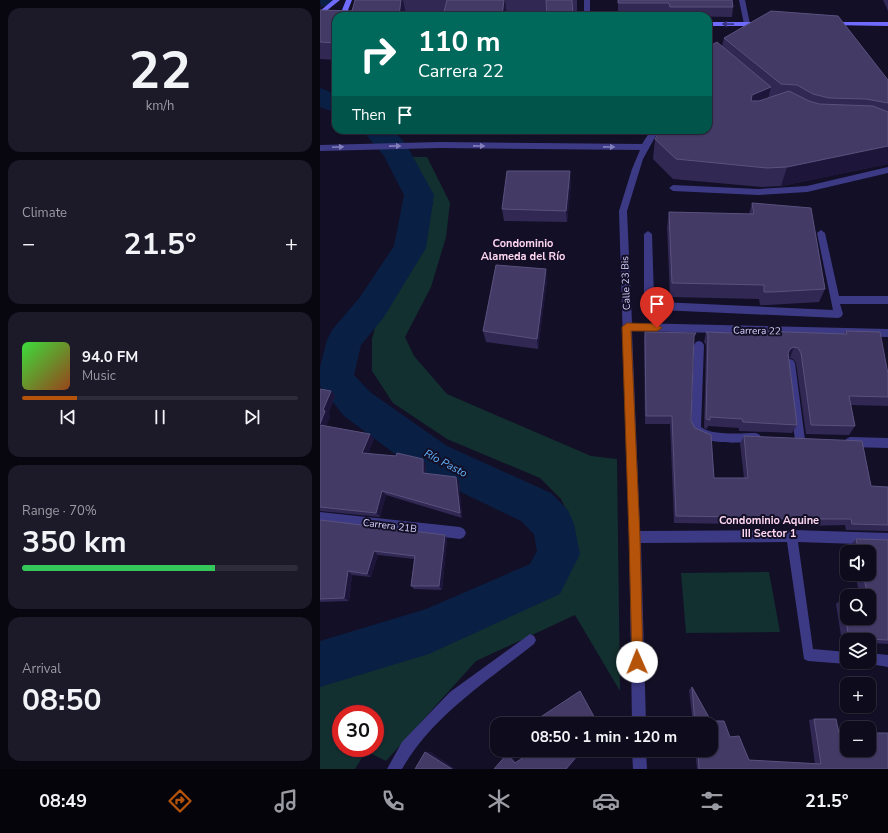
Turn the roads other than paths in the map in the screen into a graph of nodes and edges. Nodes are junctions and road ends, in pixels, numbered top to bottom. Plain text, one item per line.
1 (337, 0) edge
2 (349, 0) edge
3 (588, 0) edge
4 (742, 0) edge
5 (345, 12) edge
6 (587, 12) edge
7 (320, 14) edge
8 (712, 24) edge
9 (747, 24) junction
10 (770, 24) edge
11 (822, 24) edge
12 (888, 24) edge
13 (734, 42) edge
14 (650, 134) edge
15 (644, 147) junction
16 (320, 148) edge
17 (888, 170) edge
18 (673, 188) dead end
19 (821, 233) dead end
20 (648, 234) dead end
21 (835, 300) junction
22 (888, 300) edge
23 (838, 314) junction
24 (627, 327) junction
25 (842, 332) junction
26 (888, 333) edge
27 (699, 345) dead end
28 (790, 363) edge
29 (769, 438) edge
30 (800, 440) edge
31 (836, 441) edge
32 (888, 443) edge
33 (320, 516) edge
34 (460, 533) dead end
35 (792, 536) junction
36 (635, 537) junction
37 (888, 539) edge
38 (530, 640) dead end
39 (840, 657) edge
40 (876, 660) edge
41 (888, 661) edge
42 (639, 717) edge
43 (639, 757) edge
44 (394, 769) edge
45 (640, 769) edge

1 - 7 street
2 - 5 street
3 - 6 street
4 - 9 street
9 -> 8 street
9 - 10 street
9 - 13 street
11 - 12 street
14 - 15 street, Calle 23 Bis
16 -> 15 street
15 - 24 street, Calle 23 Bis
17 - 18 street
19 - 21 street
20 - 23 street
21 - 22 street
21 - 23 street
23 - 25 street
24 - 25 street, Carrera 22
24 - 36 street, Calle 23 Bis
25 - 26 street, Carrera 22
27 - 29 street
28 - 30 street
31 - 32 street
33 - 34 street, Carrera 21B
35 - 36 street
35 - 37 street
35 - 39 street
36 - 42 street, Calle 23 Bis
38 - 44 street
40 - 41 street
43 - 45 street

